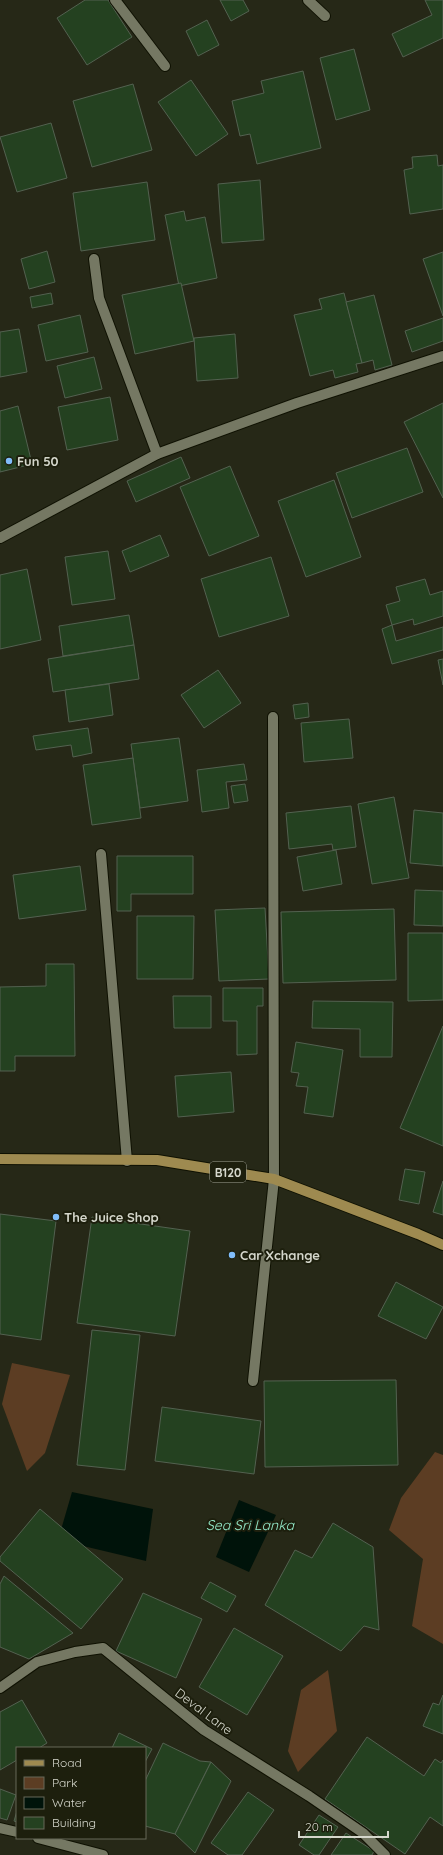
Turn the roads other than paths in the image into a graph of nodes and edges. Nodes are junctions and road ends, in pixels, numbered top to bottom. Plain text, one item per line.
1 (115, 0) edge
2 (308, 0) edge
3 (325, 16) dead end
4 (165, 66) dead end
5 (94, 259) dead end
6 (443, 356) edge
7 (157, 454) junction
8 (0, 538) edge
9 (273, 717) dead end
10 (101, 854) dead end
11 (0, 1160) edge
12 (127, 1160) junction
13 (274, 1179) junction
14 (443, 1246) edge
15 (253, 1381) dead end
16 (0, 1688) edge
17 (0, 1828) edge
18 (16, 1832) edge
19 (42, 1839) edge
20 (103, 1855) edge
21 (385, 1855) edge

1 - 4 street
2 - 3 street
5 - 7 street
6 - 7 street
7 - 8 street
9 - 13 street
10 - 12 street
11 - 12 main road, B120
12 - 13 main road, B120
13 - 14 main road, B120
13 - 15 street
16 - 21 street, Deval Lane
17 - 18 street
19 - 20 street

